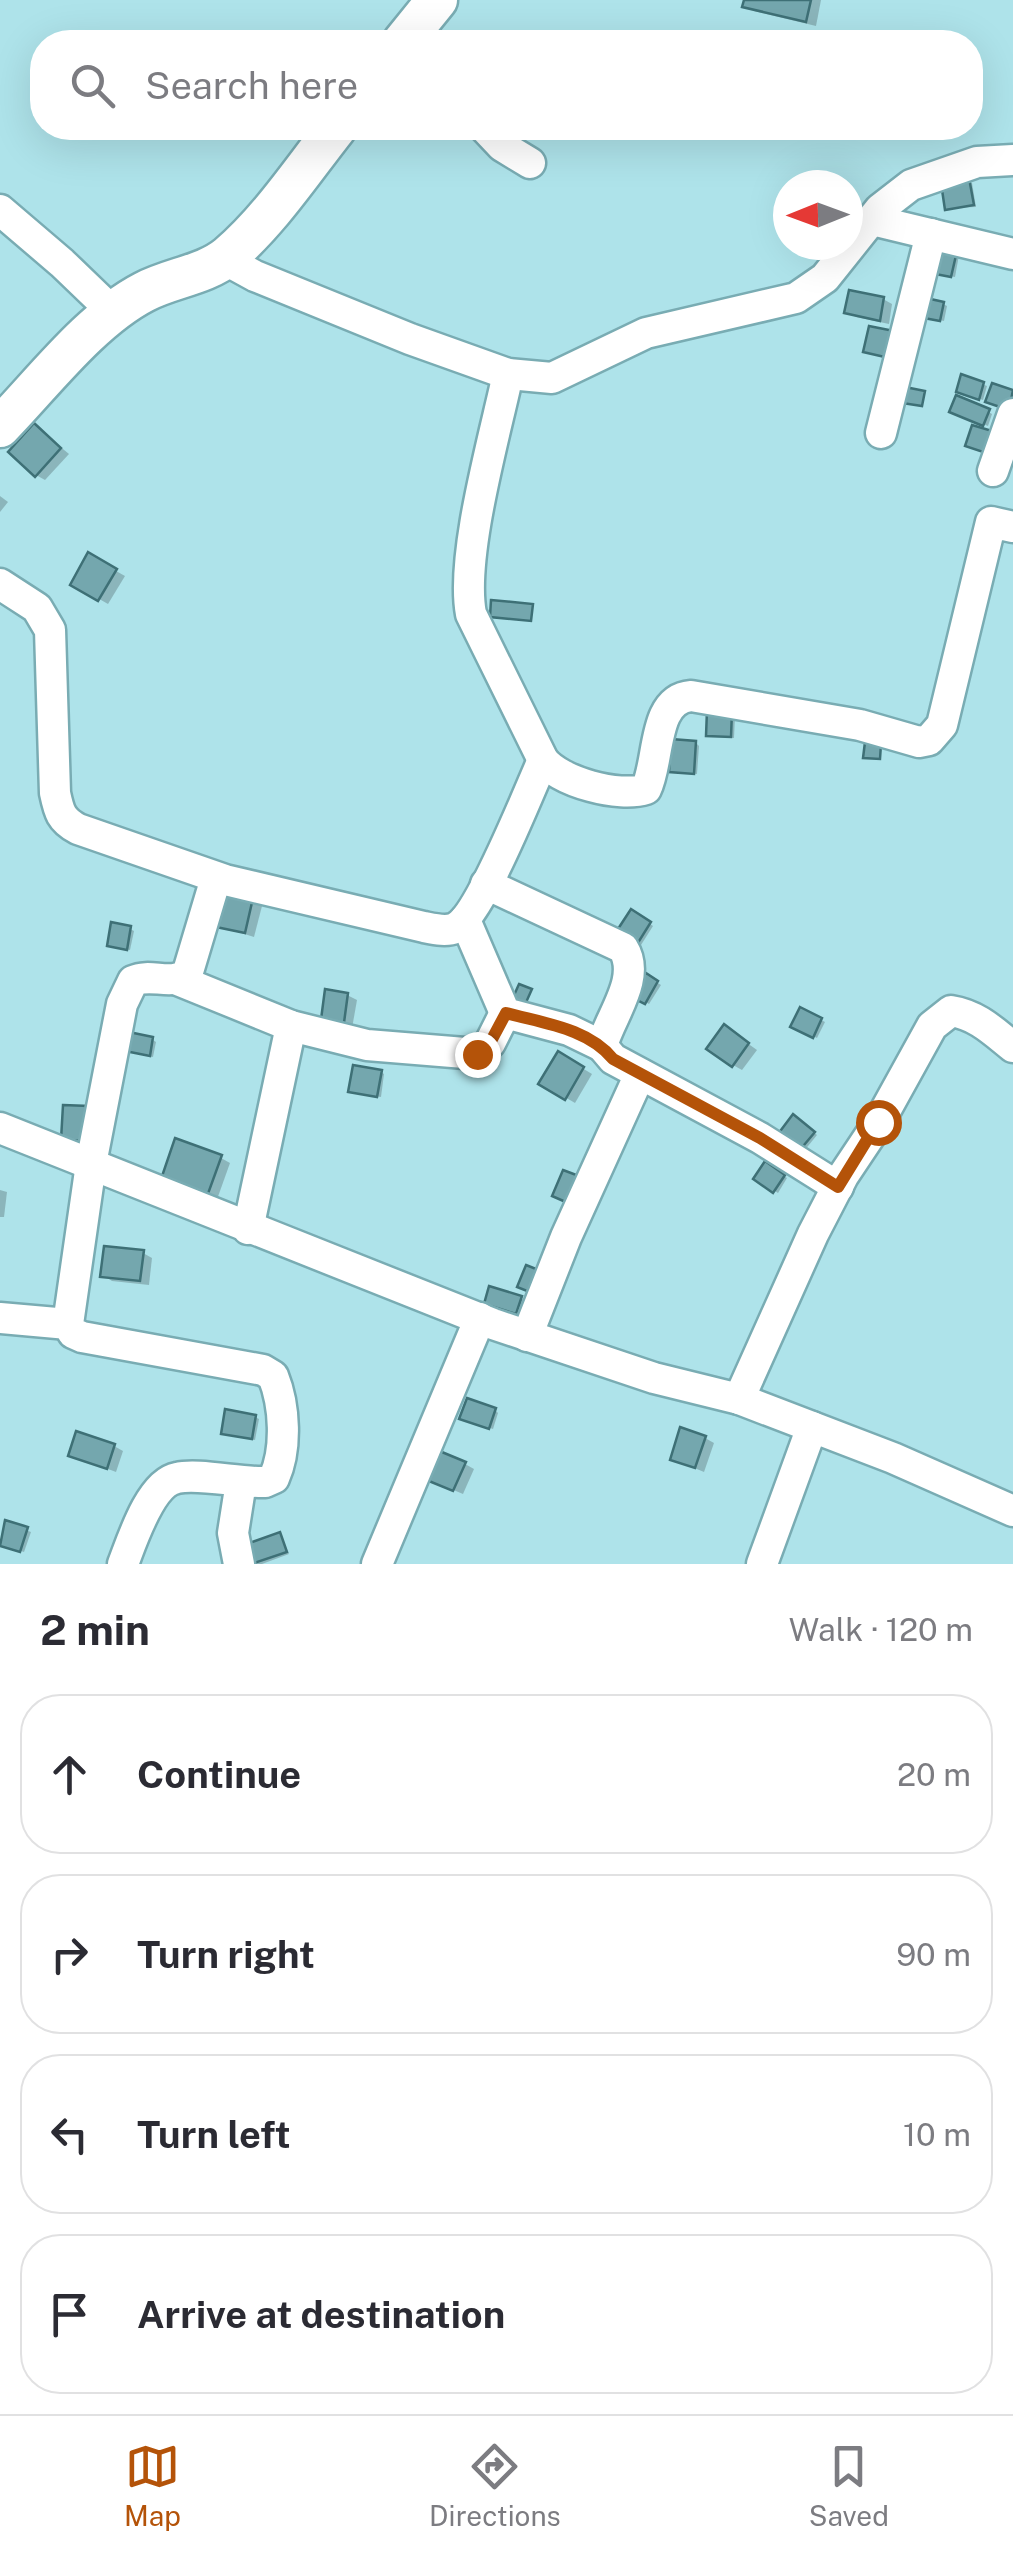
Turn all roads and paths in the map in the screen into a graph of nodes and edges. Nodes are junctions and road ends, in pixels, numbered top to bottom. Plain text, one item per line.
1 (437, 0) edge
2 (413, 30) edge
3 (327, 140) edge
4 (496, 140) edge
5 (1013, 160) edge
6 (530, 162) dead end
7 (0, 210) edge
8 (872, 220) junction
9 (931, 234) junction
10 (1013, 254) edge
11 (224, 259) junction
12 (114, 314) junction
13 (508, 374) junction
14 (1013, 414) edge
15 (0, 427) edge
16 (881, 433) dead end
17 (993, 471) dead end
18 (1013, 527) edge
19 (0, 584) edge
20 (543, 760) junction
21 (216, 878) junction
22 (486, 884) junction
23 (466, 920) junction
24 (178, 980) junction
25 (506, 1013) junction
26 (291, 1026) junction
27 (602, 1046) junction
28 (1013, 1047) edge
29 (640, 1074) junction
30 (0, 1128) edge
31 (91, 1164) junction
32 (838, 1187) junction
33 (248, 1228) junction
34 (0, 1318) edge
35 (480, 1318) junction
36 (68, 1324) junction
37 (527, 1336) junction
38 (740, 1399) junction
39 (812, 1426) junction
40 (241, 1482) junction
41 (1013, 1511) edge
42 (124, 1564) edge
43 (239, 1564) edge
44 (377, 1564) edge
45 (762, 1564) edge

1 - 2 street
3 - 11 street
4 - 6 street
5 - 8 street
7 - 12 street
8 - 9 street
8 - 13 street
9 - 10 street
9 - 16 street
11 - 12 street
11 - 13 street
12 - 15 street
13 - 20 street
14 - 17 street
18 - 20 street
19 - 21 street
20 - 22 street
21 - 23 street
21 - 24 street
22 - 23 street
22 - 27 street
23 - 25 street
24 - 26 street
24 - 31 street
25 - 26 street
25 - 27 street
26 - 33 street
27 - 29 street
28 - 32 street
29 - 32 street
29 - 37 street
30 - 31 street
31 - 33 street
31 - 36 street
32 - 38 street
33 - 35 street
34 - 36 street
35 - 37 street
35 - 44 street
36 - 40 street
37 - 38 street
38 - 39 street
39 - 41 street
39 - 45 street
40 - 42 street
40 - 43 street

